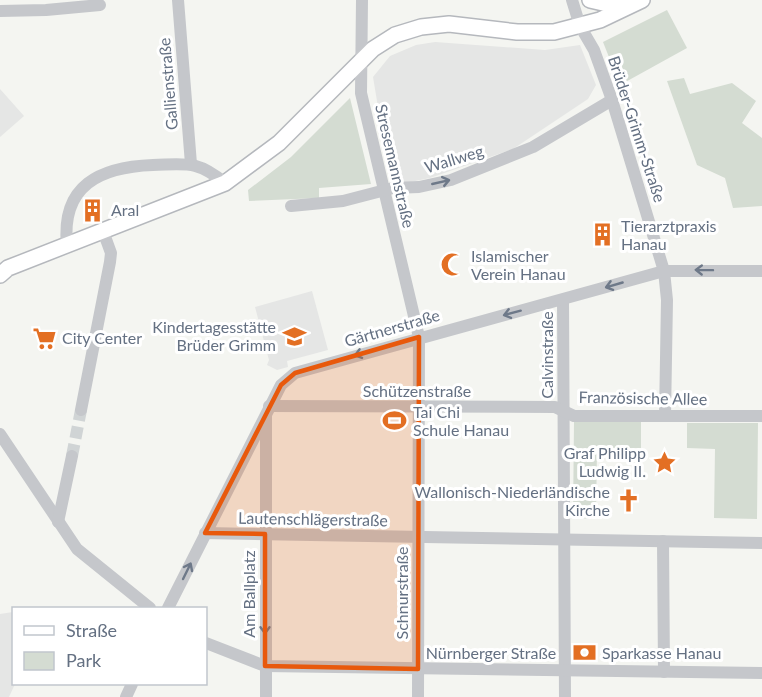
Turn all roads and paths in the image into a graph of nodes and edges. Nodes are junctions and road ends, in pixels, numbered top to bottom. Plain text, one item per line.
1 (178, 0) edge
2 (362, 0) edge
3 (572, 0) edge
4 (590, 0) edge
5 (620, 0) edge
6 (636, 0) edge
7 (100, 4) dead end
8 (0, 10) edge
9 (580, 26) junction
10 (361, 60) junction
11 (612, 100) junction
12 (191, 164) junction
13 (225, 183) junction
14 (384, 191) junction
15 (291, 206) dead end
16 (103, 231) junction
17 (67, 245) junction
18 (3, 271) edge
19 (664, 271) junction
20 (762, 271) edge
21 (563, 300) junction
22 (419, 337) junction
23 (419, 407) junction
24 (81, 410) tunnel mouth
25 (268, 410) junction
26 (564, 411) junction
27 (665, 416) junction
28 (762, 416) edge
29 (0, 434) edge
30 (72, 456) tunnel mouth
31 (58, 522) junction
32 (205, 533) junction
33 (265, 534) junction
34 (418, 537) junction
35 (564, 540) junction
36 (663, 541) junction
37 (762, 543) edge
38 (147, 607) edge
39 (169, 607) edge
40 (207, 643) edge
41 (265, 666) junction
42 (418, 669) junction
43 (565, 670) junction
44 (664, 672) junction
45 (762, 673) edge
46 (266, 697) edge
47 (418, 697) edge
48 (565, 697) edge

1 - 12 street, Gallienstraße
2 - 10 street, Stresemannstraße
3 - 9 street, Brüder-Grimm-Straße
4 - 5 main road
6 - 9 main road
7 - 8 street
9 - 10 main road
9 - 11 street, Brüder-Grimm-Straße
10 - 13 main road
10 - 14 street, Stresemannstraße
14 -> 11 street, Wallweg
11 - 19 street, Brüder-Grimm-Straße
12 - 13 street
12 - 17 street
13 - 16 main road
14 - 15 street, Wallweg
14 - 22 street, Stresemannstraße
16 - 17 main road
16 - 24 street
17 - 18 main road
20 -> 19 street, Gärtnerstraße
19 -> 21 street, Gärtnerstraße
19 - 27 street, Brüder-Grimm-Straße
21 -> 22 street, Gärtnerstraße
21 - 26 street, Calvinstraße
22 - 23 street, Schnurstraße
22 -> 25 street, Gärtnerstraße
23 - 25 street, Schützenstraße
23 - 26 street, Schützenstraße
23 - 34 street, Schnurstraße
25 - 32 street, Gärtnerstraße
25 - 33 street, Am Ballplatz
26 - 27 street, Französische Allee
26 - 35 street, Französische Allee
27 - 28 street, Französische Allee
29 - 31 street
30 - 31 street
31 - 38 street
32 - 33 street, Lautenschlägerstraße
39 -> 32 street, Gärtnerstraße
33 - 34 street, Lautenschlägerstraße
33 -> 41 street, Am Ballplatz
34 - 35 street, Lautenschlägerstraße
34 - 42 street, Schnurstraße
35 - 36 street
35 - 43 street, Französische Allee
36 - 37 street
36 - 44 street
40 - 41 street, Nürnberger Straße
41 - 42 street, Nürnberger Straße
41 - 46 street, Am Ballplatz
42 - 43 street, Nürnberger Straße
42 - 47 street, Schnurstraße
43 - 44 street, Nürnberger Straße
43 - 48 street, Französische Allee
44 - 45 street, Nürnberger Straße

